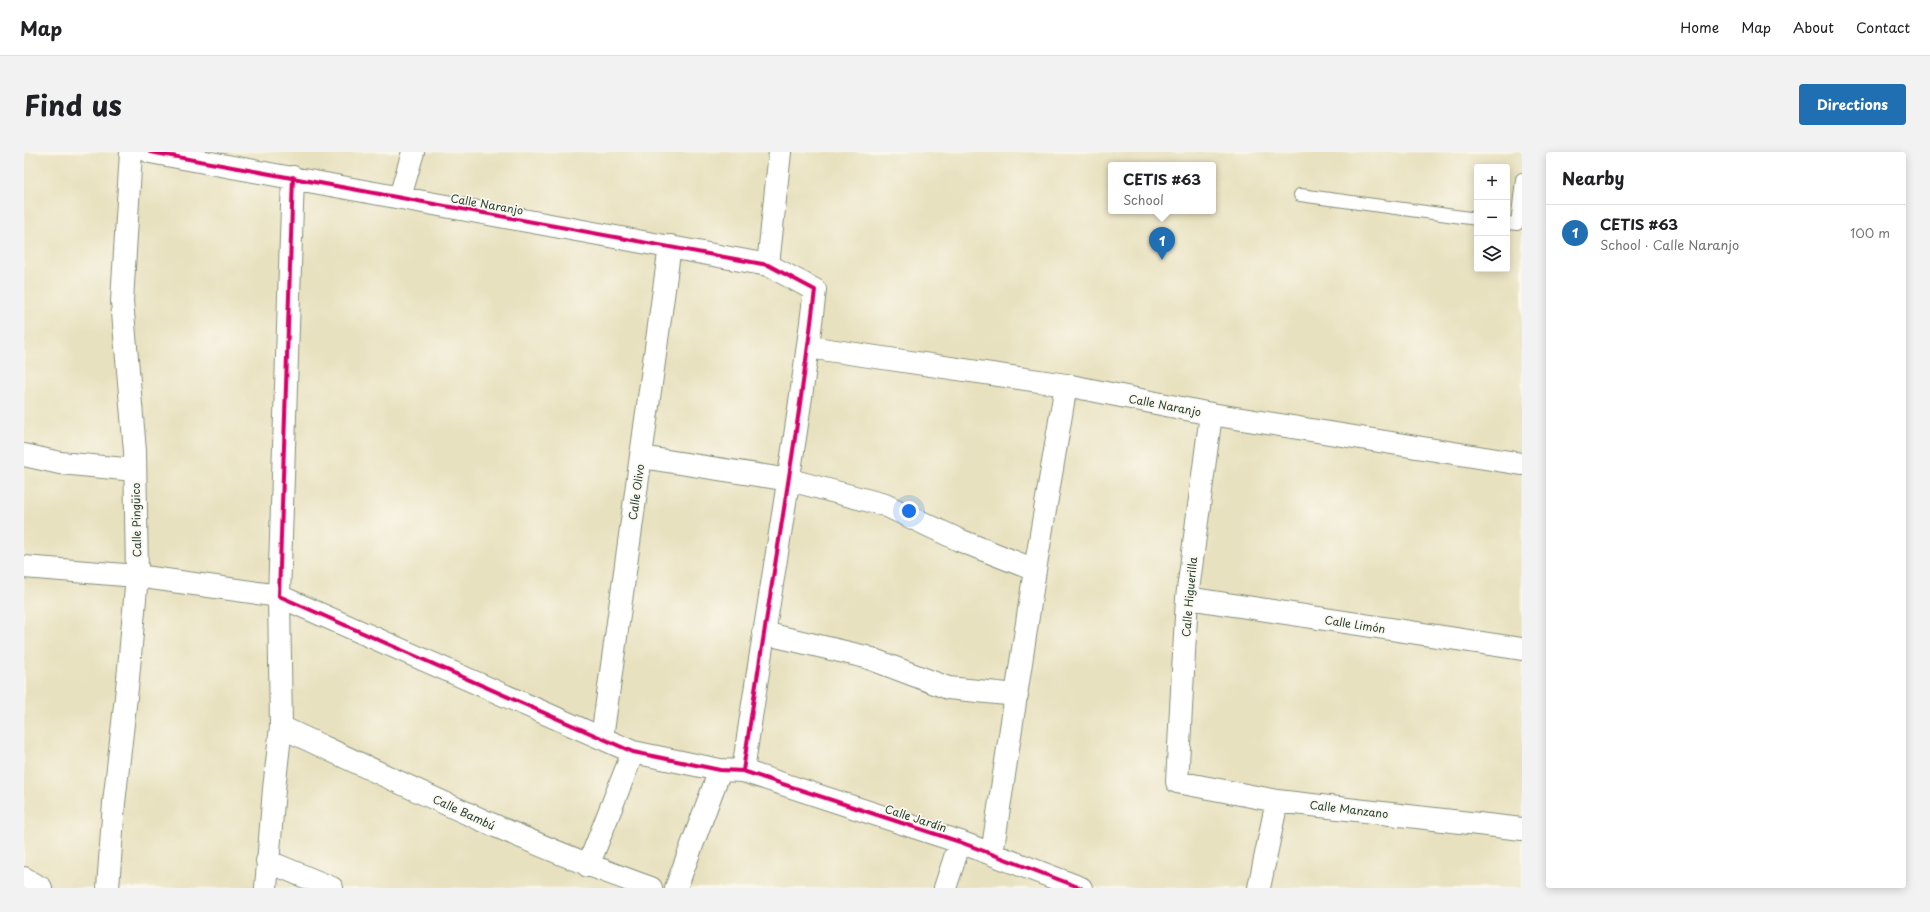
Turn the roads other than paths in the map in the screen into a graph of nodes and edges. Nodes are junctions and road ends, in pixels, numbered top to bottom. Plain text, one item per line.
1 (131, 152) edge
2 (150, 152) edge
3 (413, 152) edge
4 (780, 152) edge
5 (225, 158) edge
6 (292, 177) junction
7 (1522, 179) edge
8 (1300, 195) dead end
9 (400, 197) junction
10 (1474, 219) edge
11 (1510, 223) edge
12 (670, 246) junction
13 (768, 265) junction
14 (808, 347) junction
15 (1066, 385) junction
16 (1211, 414) junction
17 (24, 455) edge
18 (641, 457) junction
19 (1522, 464) edge
20 (135, 470) junction
21 (790, 480) junction
22 (24, 567) edge
23 (1035, 570) junction
24 (137, 576) junction
25 (279, 596) junction
26 (1187, 598) junction
27 (763, 633) junction
28 (1522, 649) edge
29 (1017, 695) junction
30 (281, 727) junction
31 (602, 738) junction
32 (633, 752) junction
33 (720, 770) junction
34 (743, 772) junction
35 (1177, 782) joint
36 (1277, 801) junction
37 (1522, 829) edge
38 (960, 842) junction
39 (992, 854) junction
40 (267, 861) junction
41 (588, 866) junction
42 (24, 878) edge
43 (41, 888) edge
44 (108, 888) edge
45 (266, 888) edge
46 (332, 888) edge
47 (651, 888) edge
48 (676, 888) edge
49 (945, 888) edge
50 (1081, 888) edge
51 (1259, 888) edge

1 - 20 street, Calle Pingüico
2 - 5 street, Calle Naranjo
3 - 9 street
4 - 13 street
5 - 6 street, Calle Naranjo
6 - 9 street, Calle Naranjo
6 - 25 street
7 - 11 lane
8 - 10 lane
9 - 12 street, Calle Naranjo
12 - 13 street, Calle Naranjo
12 - 18 street, Calle Olivo
13 - 14 street, Calle Naranjo
14 - 15 street, Calle Naranjo
14 - 21 street
15 - 16 street, Calle Naranjo
15 - 23 street
16 - 19 street, Calle Naranjo
16 - 26 street, Calle Higuerilla
17 - 20 street
18 - 21 street
18 - 31 street, Calle Olivo
20 - 24 street, Calle Pingüico
21 - 23 street
21 - 27 street
22 - 24 street, Calle Jardín
23 - 29 street
24 - 25 street, Calle Jardín
24 - 44 street, Calle Pingüico
25 - 30 street
25 - 31 street, Calle Jardín
26 - 28 street, Calle Limón
26 - 35 street, Calle Higuerilla
27 - 29 street
27 - 34 street
29 - 39 street
30 - 40 street
30 - 41 street, Calle Bambú
31 - 32 street, Calle Jardín
32 - 33 street, Calle Jardín
32 - 41 street
33 - 34 street, Calle Jardín
33 - 48 street
34 - 38 street, Calle Jardín
35 - 36 street, Calle Manzano
36 - 37 street, Calle Manzano
36 - 51 street
38 - 39 street, Calle Jardín
38 - 49 street
39 - 50 street, Calle Jardín
40 - 45 street
40 - 46 street
41 - 47 street, Calle Bambú
42 - 43 street

